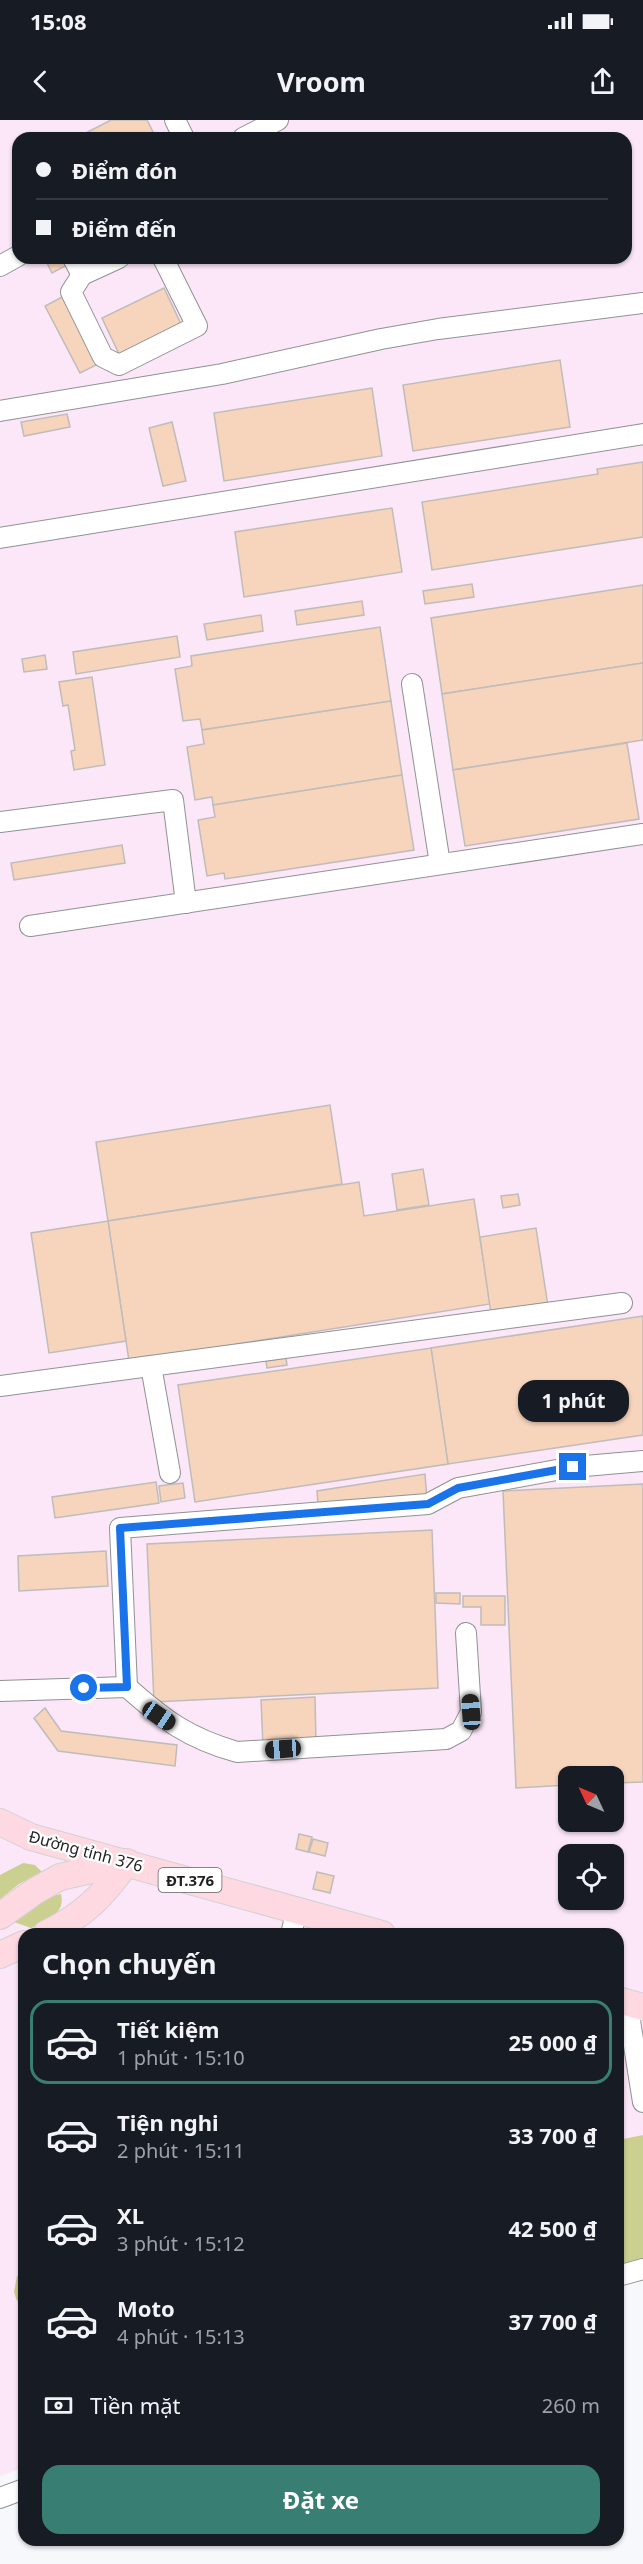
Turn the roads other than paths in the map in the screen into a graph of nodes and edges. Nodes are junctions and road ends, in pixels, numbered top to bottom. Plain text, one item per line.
1 (278, 120) edge
2 (255, 132) edge
3 (166, 264) edge
4 (78, 267) edge
5 (643, 303) edge
6 (0, 411) edge
7 (643, 434) edge
8 (0, 538) edge
9 (412, 684) dead end
10 (0, 822) edge
11 (643, 834) edge
12 (440, 864) junction
13 (186, 903) junction
14 (30, 926) dead end
15 (621, 1303) dead end
16 (151, 1366) junction
17 (0, 1386) edge
18 (643, 1461) edge
19 (170, 1473) dead end
20 (466, 1633) dead end
21 (127, 1687) junction
22 (0, 1691) edge
23 (0, 1822) edge
24 (127, 1862) junction
25 (0, 1916) edge
26 (294, 1922) edge
27 (56, 1928) edge
28 (338, 1928) edge
29 (18, 1947) edge
30 (0, 1955) edge
31 (629, 2003) edge
32 (643, 2102) edge
33 (643, 2269) edge
34 (624, 2274) edge
35 (18, 2491) edge
36 (0, 2498) edge

1 - 2 street
3 - 4 street
5 - 6 street
7 - 8 street
9 - 12 street
10 - 13 street
11 - 12 street
12 - 13 street
13 - 14 street
15 - 16 street
16 - 17 street
16 - 19 street
18 - 21 street
20 - 21 street
21 - 22 street
23 - 24 main road, Đường tỉnh 376 / ĐT.376
24 - 25 main road
24 - 26 main road, Đường tỉnh 376 / ĐT.376
24 - 27 main road
26 - 28 main road, Đường tỉnh 376 / ĐT.376
29 - 30 main road
31 - 32 street
33 - 34 street
35 - 36 street

